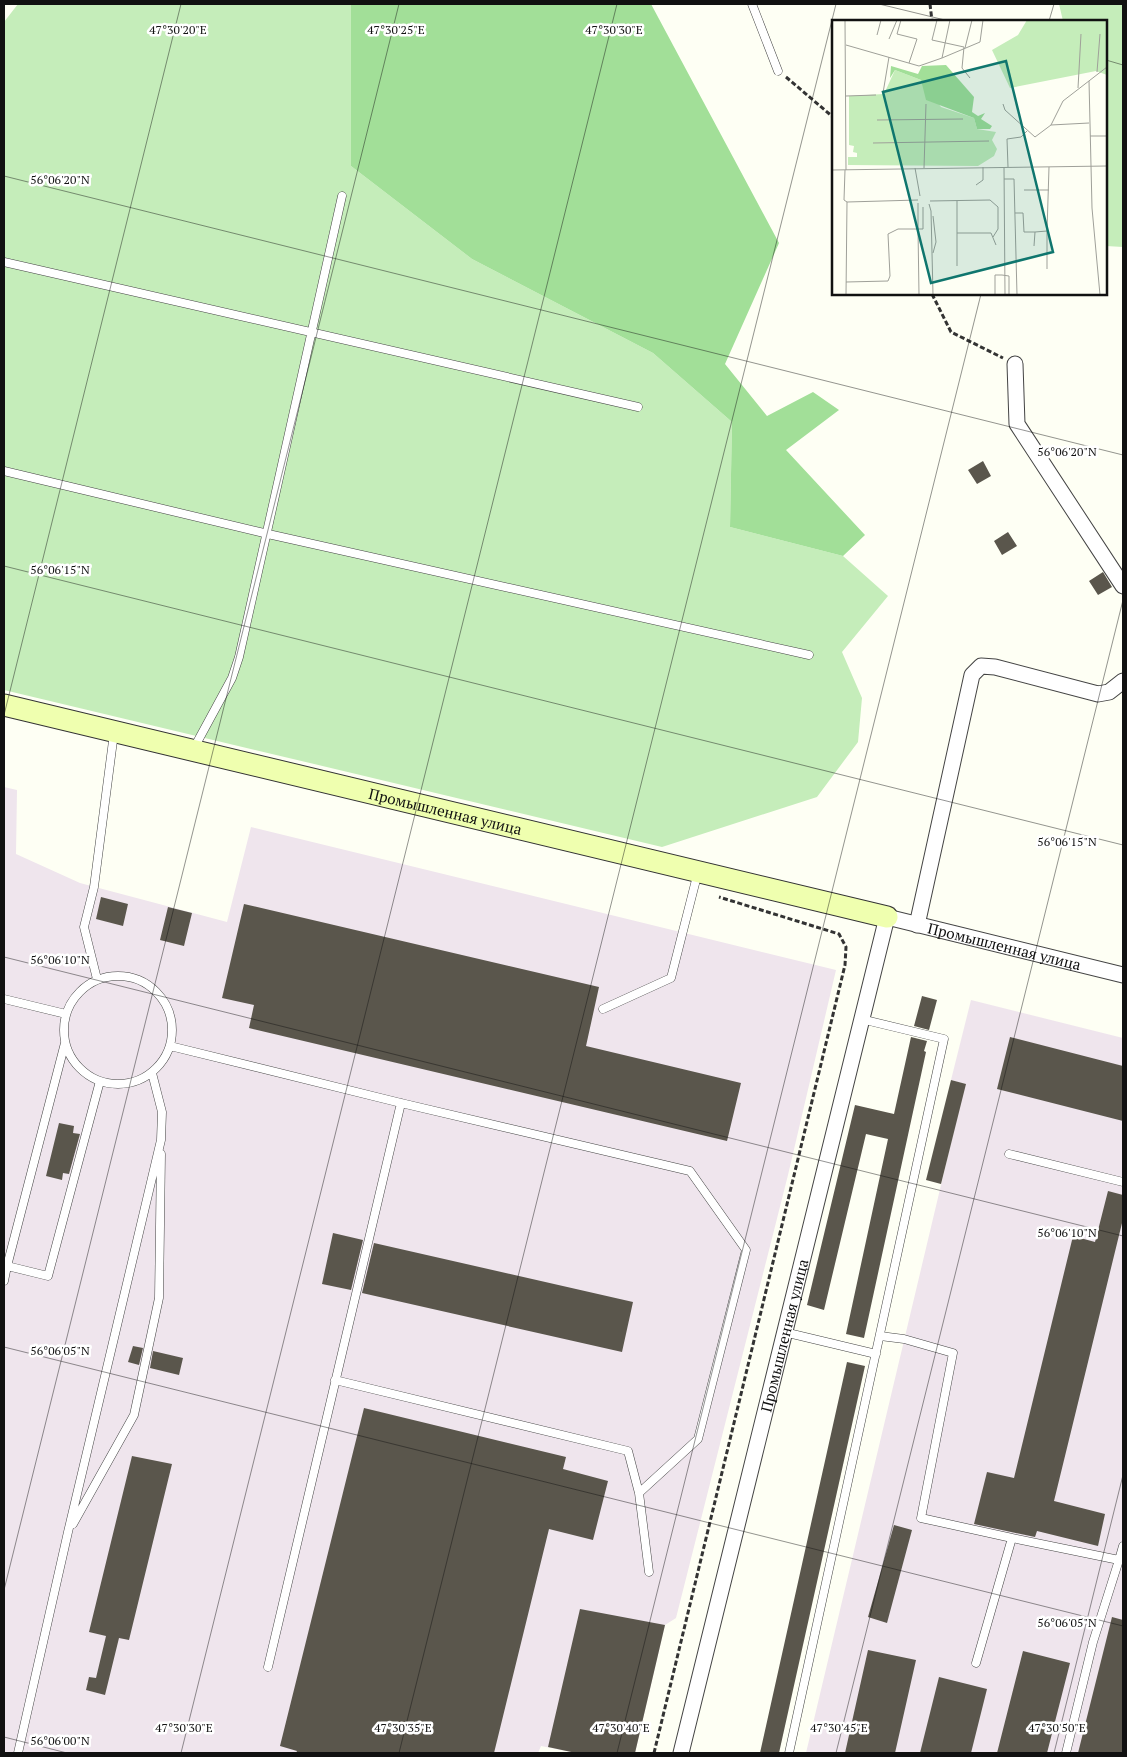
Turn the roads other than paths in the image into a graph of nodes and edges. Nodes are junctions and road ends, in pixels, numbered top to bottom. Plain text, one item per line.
1 (752, 4) edge
2 (778, 71) road end
3 (342, 196) dead end
4 (4, 262) edge
5 (311, 331) junction
6 (1015, 364) road end
7 (638, 406) dead end
8 (4, 471) edge
9 (268, 534) junction
10 (1123, 586) edge
11 (809, 655) dead end
12 (1123, 681) edge
13 (4, 705) edge
14 (114, 731) junction
15 (193, 750) junction
16 (696, 880) junction
17 (887, 917) junction
18 (917, 925) junction
19 (1123, 975) edge
20 (97, 979) junction
21 (4, 998) edge
22 (603, 1009) dead end
23 (66, 1014) junction
24 (861, 1019) junction
25 (65, 1043) junction
26 (170, 1046) junction
27 (152, 1073) junction
28 (100, 1082) junction
29 (401, 1103) junction
30 (162, 1140) junction
31 (1009, 1154) dead end
32 (1123, 1182) edge
33 (6, 1265) edge
34 (4, 1281) edge
35 (784, 1332) junction
36 (880, 1336) junction
37 (876, 1354) junction
38 (335, 1380) junction
39 (639, 1493) junction
40 (68, 1532) junction
41 (1012, 1538) junction
42 (1123, 1546) edge
43 (1119, 1560) junction
44 (649, 1572) dead end
45 (976, 1663) dead end
46 (268, 1667) dead end
47 (18, 1753) edge
48 (681, 1753) edge
49 (789, 1753) edge
50 (1066, 1753) edge

1 - 2 lane
3 - 5 lane
4 - 5 lane
5 - 7 lane
5 - 9 lane
6 - 10 street
8 - 9 lane
9 - 11 lane
9 - 15 lane
12 - 18 street
13 - 14 street, Промышленная улица
14 - 15 street, Промышленная улица
14 - 20 lane
15 - 16 street, Промышленная улица
16 - 17 street, Промышленная улица
16 - 22 lane
17 - 18 street, Промышленная улица
17 - 24 street, Промышленная улица
18 - 19 street, Промышленная улица
20 - 23 lane
20 - 26 lane
21 - 23 lane
23 - 25 lane
24 - 35 street, Промышленная улица
24 - 36 lane
25 - 28 lane
25 - 33 lane
26 - 27 lane
26 - 29 lane
27 - 28 lane
27 - 30 lane
28 - 33 lane
29 - 38 lane
29 - 39 lane
30 - 40 lane
30 - 40 lane
31 - 32 lane
33 - 34 lane
35 - 37 lane
35 - 48 street, Промышленная улица
36 - 37 lane
36 - 41 lane
37 - 49 lane
38 - 39 lane
38 - 46 lane
39 - 44 lane
40 - 47 lane
41 - 43 lane
41 - 45 lane
42 - 43 lane
43 - 50 lane

